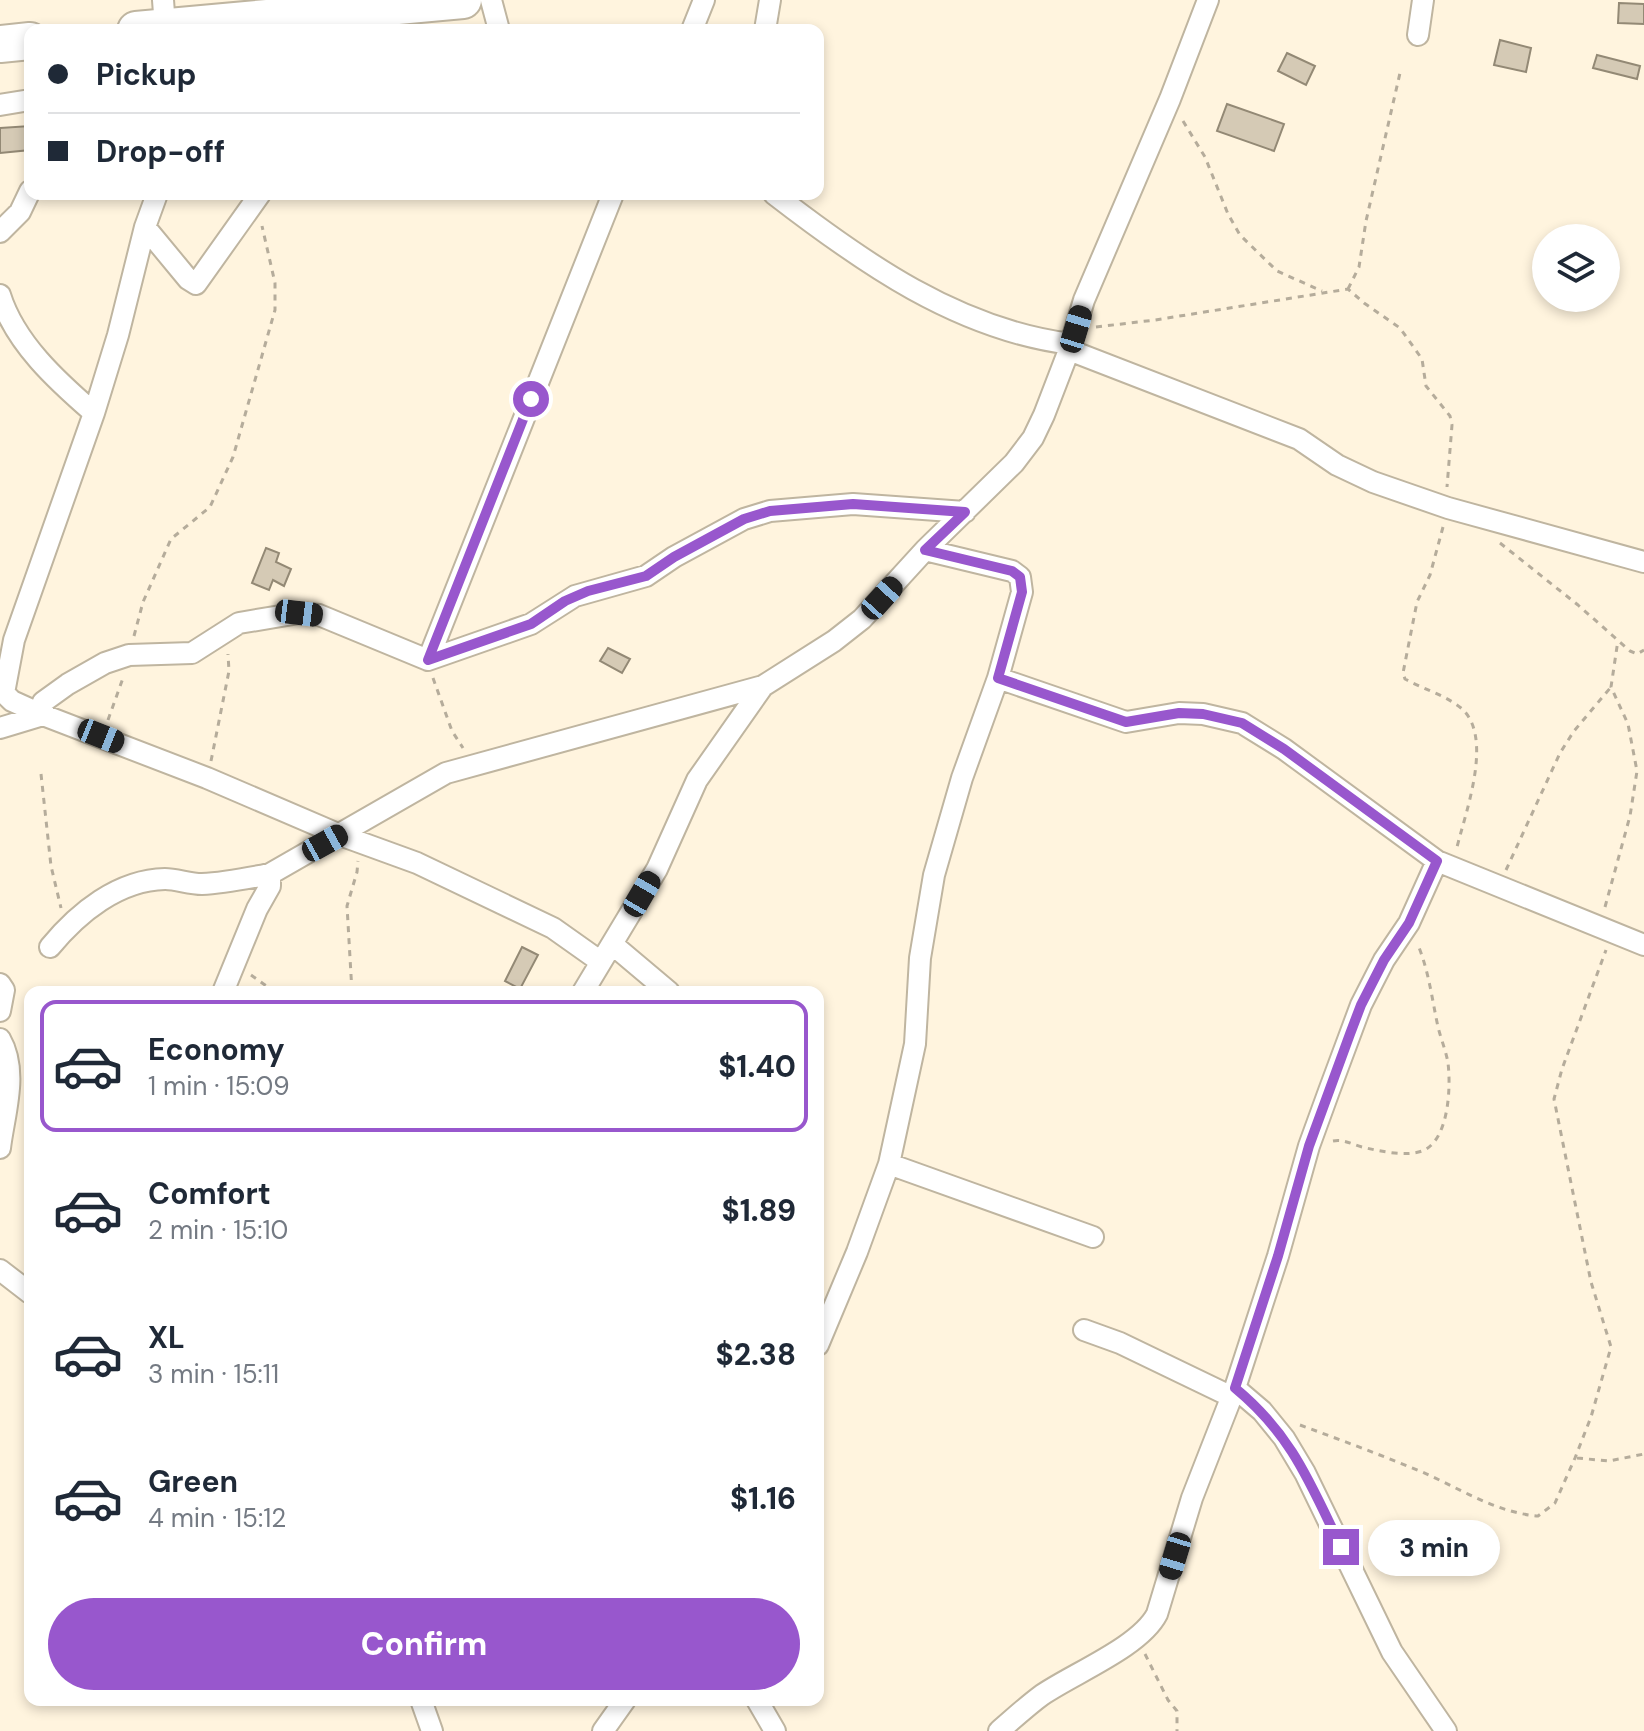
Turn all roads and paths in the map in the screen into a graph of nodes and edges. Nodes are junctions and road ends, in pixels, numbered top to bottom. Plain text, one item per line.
1 (463, 0) edge
2 (491, 0) edge
3 (704, 0) edge
4 (770, 0) edge
5 (1208, 0) edge
6 (1423, 0) edge
7 (390, 18) edge
8 (167, 22) edge
9 (497, 24) edge
10 (694, 24) edge
11 (766, 24) edge
12 (1418, 35) dead end
13 (24, 42) edge
14 (0, 44) edge
15 (1400, 73) dead end
16 (1170, 99) junction
17 (24, 101) edge
18 (0, 105) edge
19 (26, 200) edge
20 (155, 200) edge
21 (255, 200) edge
22 (259, 200) edge
23 (611, 200) edge
24 (782, 200) edge
25 (145, 227) junction
26 (0, 232) edge
27 (1348, 289) junction
28 (1322, 291) junction
29 (0, 295) edge
30 (1072, 341) junction
31 (94, 413) junction
32 (1450, 500) junction
33 (965, 512) junction
34 (1483, 516) junction
35 (925, 550) junction
36 (1644, 562) edge
37 (225, 631) junction
38 (1618, 640) junction
39 (1644, 650) edge
40 (129, 655) junction
41 (428, 660) junction
42 (998, 678) junction
43 (763, 686) junction
44 (1611, 687) junction
45 (43, 715) junction
46 (0, 728) edge
47 (101, 736) junction
48 (474, 764) junction
49 (41, 774) dead end
50 (207, 778) junction
51 (340, 835) junction
52 (361, 841) junction
53 (1444, 864) junction
54 (270, 874) junction
55 (1499, 887) junction
56 (1409, 923) junction
57 (65, 928) junction
58 (1606, 930) junction
59 (1644, 945) edge
60 (50, 947) dead end
61 (606, 953) junction
62 (235, 964) junction
63 (0, 984) edge
64 (226, 986) edge
65 (266, 986) edge
66 (352, 986) edge
67 (587, 986) edge
68 (659, 986) edge
69 (0, 1011) edge
70 (0, 1039) edge
71 (1309, 1146) junction
72 (0, 1148) edge
73 (889, 1164) junction
74 (1093, 1237) dead end
75 (0, 1270) edge
76 (24, 1288) edge
77 (1084, 1330) dead end
78 (824, 1331) edge
79 (1234, 1392) junction
80 (1299, 1424) dead end
81 (1644, 1454) edge
82 (1575, 1458) junction
83 (1136, 1636) junction
84 (423, 1706) edge
85 (621, 1706) edge
86 (760, 1706) edge
87 (432, 1731) edge
88 (603, 1731) edge
89 (775, 1731) edge
90 (999, 1731) edge
91 (1177, 1731) edge
92 (1446, 1731) edge

1 - 7 highway
2 - 9 street
3 - 10 street
4 - 11 street
5 - 16 street
6 - 12 street
7 - 8 highway
13 - 14 highway
15 - 27 path
16 - 28 path
16 - 30 street
17 - 18 street
19 - 26 street
20 - 25 street
21 - 25 street
22 - 40 path
23 - 41 street
24 - 30 street
25 - 31 street
27 - 28 path
27 - 32 path
28 - 30 path
29 - 31 street
30 - 32 street
30 - 33 street
31 - 45 street
32 - 34 street
32 - 53 path
33 - 35 street
33 - 41 street
34 - 36 street
34 - 38 path
35 - 42 street
35 - 43 street
37 - 40 street
37 - 41 street
37 - 50 path
38 - 39 path
38 - 44 path
40 - 45 street
40 - 47 path
41 - 48 path
42 - 53 street
42 - 73 street
43 - 48 street
43 - 61 street
44 - 55 path
44 - 58 path
45 - 46 street
45 - 47 street
47 - 50 street
48 - 51 street
49 - 57 path
50 - 51 street
51 - 52 street
51 - 54 street
52 - 61 street
52 - 66 path
53 - 55 street
53 - 56 street
54 - 57 street
54 - 62 street
55 - 58 street
56 - 71 street
56 - 71 path
57 - 60 street
58 - 59 street
58 - 82 path
61 - 67 street
61 - 68 street
62 - 64 street
62 - 65 path
63 - 69 street
70 - 72 street
71 - 79 street
73 - 74 street
73 - 78 street
75 - 76 street
77 - 79 street
79 - 83 street
79 - 92 street
80 - 82 path
81 - 82 path
83 - 90 street
83 - 91 path
84 - 87 street
85 - 88 street
86 - 89 street

